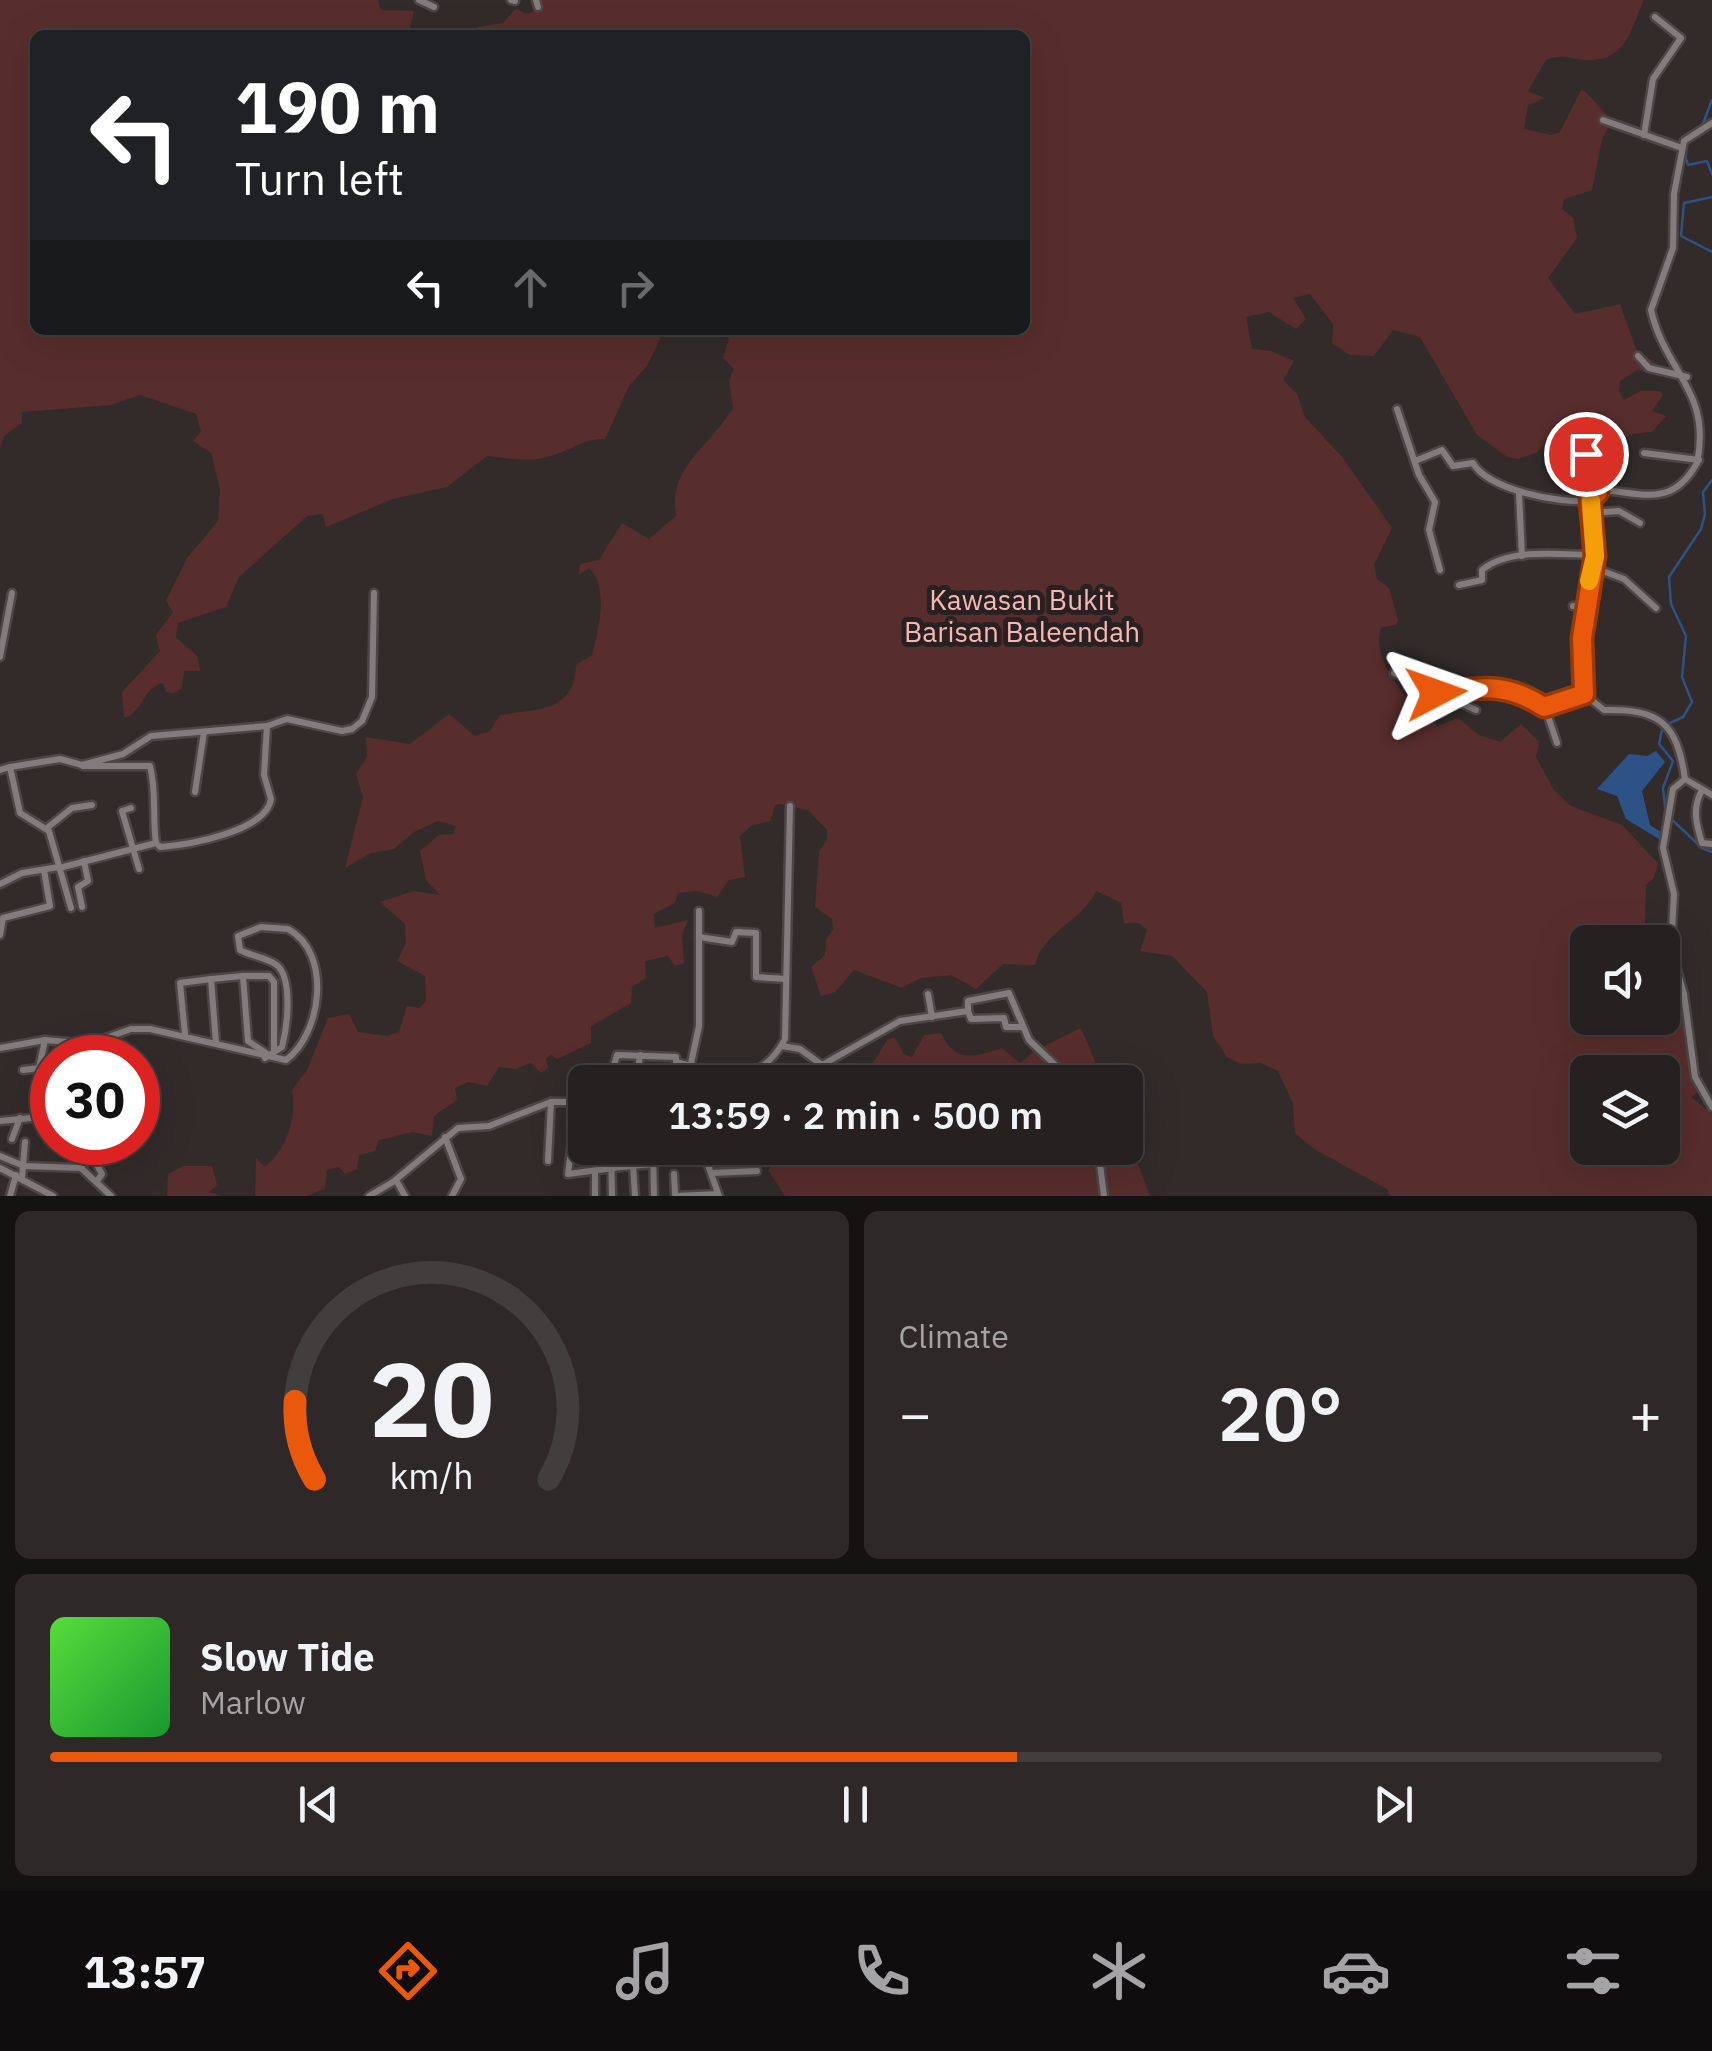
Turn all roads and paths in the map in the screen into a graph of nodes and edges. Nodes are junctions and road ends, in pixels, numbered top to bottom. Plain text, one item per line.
1 (419, 0) edge
2 (434, 7) dead end
3 (1655, 17) dead end
4 (1603, 120) dead end
5 (1712, 122) edge
6 (1644, 135) junction
7 (1682, 148) junction
8 (1638, 356) dead end
9 (1688, 377) junction
10 (1706, 399) dead end
11 (1396, 409) dead end
12 (1710, 425) edge
13 (1586, 454) dead end
14 (1644, 454) dead end
15 (1699, 460) junction
16 (1415, 461) junction
17 (1519, 492) junction
18 (1598, 492) junction
19 (1590, 500) junction
20 (1592, 513) junction
21 (1640, 523) dead end
22 (1522, 556) junction
23 (1595, 556) junction
24 (1592, 567) junction
25 (1440, 570) dead end
26 (1459, 585) dead end
27 (12, 593) dead end
28 (374, 593) dead end
29 (1573, 606) dead end
30 (1589, 608) junction
31 (1656, 608) dead end
32 (0, 658) edge
33 (1394, 673) dead end
34 (1441, 694) junction
35 (1584, 694) junction
36 (1544, 707) junction
37 (1476, 710) dead end
38 (267, 726) junction
39 (204, 732) junction
40 (1557, 743) dead end
41 (82, 765) junction
42 (10, 767) junction
43 (0, 770) edge
44 (1685, 779) junction
45 (1702, 790) junction
46 (195, 792) dead end
47 (1712, 795) edge
48 (92, 805) dead end
49 (790, 806) dead end
50 (131, 808) dead end
51 (47, 828) junction
52 (156, 843) junction
53 (1712, 844) edge
54 (133, 848) junction
55 (84, 860) junction
56 (61, 867) junction
57 (44, 870) junction
58 (139, 870) dead end
59 (0, 884) edge
60 (82, 906) dead end
61 (72, 908) dead end
62 (699, 911) dead end
63 (0, 935) edge
64 (699, 937) junction
65 (243, 976) junction
66 (211, 979) junction
67 (786, 979) junction
68 (928, 994) dead end
69 (968, 1011) junction
70 (932, 1017) junction
71 (1022, 1027) junction
72 (185, 1034) junction
73 (114, 1035) edge
74 (30, 1043) edge
75 (216, 1043) junction
76 (782, 1046) junction
77 (0, 1048) edge
78 (268, 1054) junction
79 (640, 1055) junction
80 (614, 1065) edge
81 (639, 1065) edge
82 (679, 1065) edge
83 (691, 1065) edge
84 (761, 1065) edge
85 (1055, 1065) edge
86 (30, 1069) edge
87 (23, 1070) dead end
88 (552, 1102) junction
89 (568, 1102) edge
90 (1712, 1107) edge
91 (30, 1117) edge
92 (20, 1118) junction
93 (0, 1121) edge
94 (445, 1138) junction
95 (12, 1139) dead end
96 (24, 1142) dead end
97 (0, 1156) edge
98 (548, 1160) dead end
99 (82, 1165) edge
100 (99, 1165) edge
101 (568, 1165) edge
102 (610, 1165) edge
103 (633, 1165) joint
104 (652, 1165) edge
105 (709, 1165) edge
106 (1100, 1165) edge
107 (24, 1166) junction
108 (622, 1167) joint
109 (0, 1168) edge
110 (81, 1168) junction
111 (610, 1169) junction
112 (595, 1171) junction
113 (756, 1171) dead end
114 (712, 1173) junction
115 (674, 1174) dead end
116 (19, 1177) junction
117 (396, 1180) junction
118 (97, 1181) junction
119 (675, 1194) edge
120 (719, 1195) edge
121 (10, 1196) edge
122 (53, 1196) edge
123 (110, 1196) edge
124 (369, 1196) edge
125 (405, 1196) edge
126 (452, 1196) edge
127 (595, 1196) edge
128 (612, 1196) edge
129 (634, 1196) edge
130 (654, 1196) edge
131 (1104, 1196) edge

1 - 2 street
3 - 6 street
4 - 6 street
5 - 7 street
6 - 7 street
7 - 9 street
8 - 9 street
9 - 10 street
11 - 16 street
12 - 15 street
13 - 18 street
14 - 15 street
15 - 18 street
16 - 17 street
16 - 25 street
17 - 19 street
17 - 22 street
18 - 19 street
19 - 20 street
20 - 21 street
20 - 23 street
22 - 23 street
22 - 26 street
23 - 24 street
24 - 30 street
24 - 31 street
27 - 32 street
28 - 38 street
29 - 30 street
30 - 35 street
33 - 34 street
34 - 36 street
34 - 37 street
35 - 36 street
35 - 44 street
36 - 40 street
38 - 39 street
38 - 52 street
39 - 41 street
39 - 46 street
41 - 42 street
41 - 52 street
42 - 43 street
42 - 51 street
44 - 45 street
44 - 90 street
45 - 47 street
45 - 53 street
48 - 51 street
49 - 67 street
50 - 54 street
51 - 56 street
52 - 54 street
54 - 55 street
54 - 58 street
55 - 56 street
55 - 60 street
56 - 57 street
56 - 61 street
57 - 59 street
57 - 63 street
62 - 64 street
64 - 67 street
64 - 83 street
65 - 66 street
65 - 78 street
65 - 78 street
66 - 72 street
66 - 75 street
67 - 76 street
68 - 70 street
69 - 70 street
69 - 71 street
69 - 71 street
70 - 76 street
71 - 85 street
72 - 73 street
72 - 75 street
74 - 77 street
75 - 78 street
76 - 84 street
78 - 78 street
79 - 80 street
79 - 81 street
79 - 82 street
86 - 87 street
88 - 89 street
88 - 94 street
88 - 98 street
91 - 92 street
92 - 93 street
92 - 95 street
94 - 117 street
94 - 126 street
96 - 107 street
97 - 107 street
99 - 110 street
100 - 118 street
101 - 112 street
102 - 111 street
103 - 108 street
103 - 129 street
104 - 130 street
105 - 114 street
106 - 131 street
107 - 110 street
107 - 116 street
108 - 111 street
109 - 116 street
110 - 118 street
111 - 112 street
111 - 128 street
112 - 127 street
113 - 114 street
114 - 120 street
115 - 119 street
116 - 121 street
116 - 122 street
117 - 124 street
117 - 125 street
118 - 123 street
119 - 120 street

